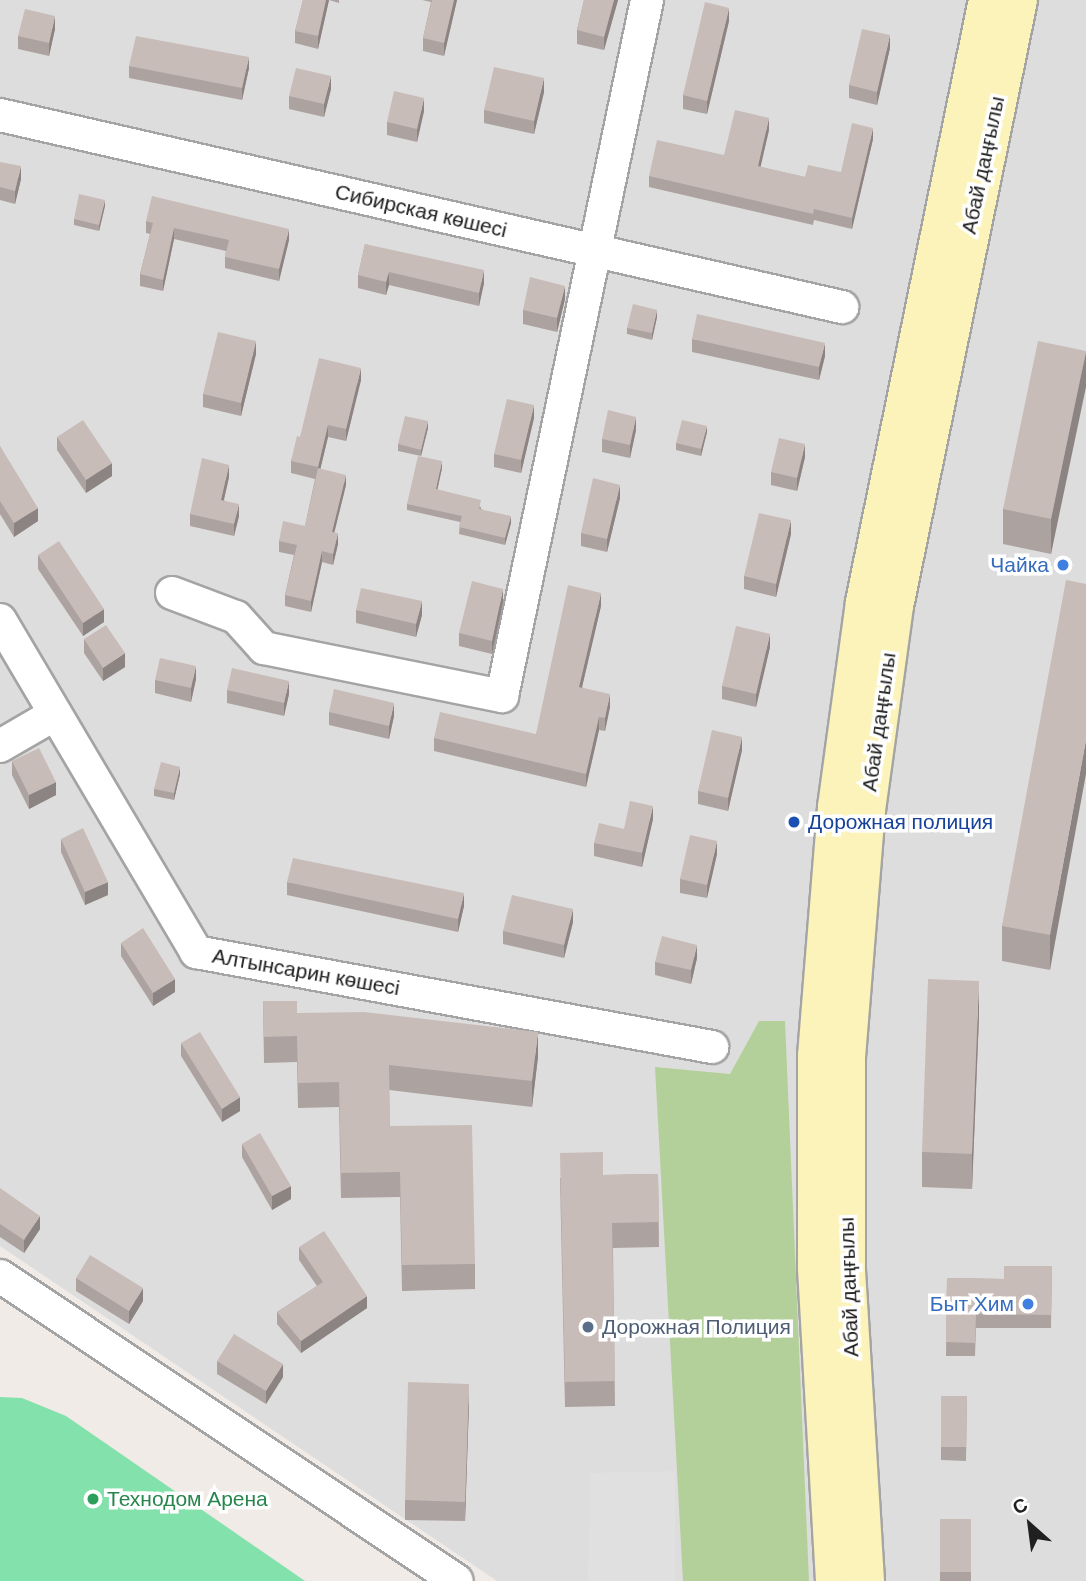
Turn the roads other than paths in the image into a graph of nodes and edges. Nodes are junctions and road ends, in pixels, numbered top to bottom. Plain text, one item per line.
1 (647, 0) edge
2 (988, 0) edge
3 (1018, 0) edge
4 (0, 116) edge
5 (596, 250) junction
6 (842, 307) dead end
7 (172, 593) dead end
8 (0, 620) edge
9 (55, 714) junction
10 (0, 746) edge
11 (712, 1047) dead end
12 (0, 1276) edge
13 (457, 1581) edge
14 (835, 1581) edge
15 (865, 1581) edge

1 - 5 street
2 - 14 main road, Абай даңғылы
3 - 15 main road, Абай даңғылы
4 - 5 street, Сибирская көшесі
5 - 6 street, Сибирская көшесі
5 - 7 street
8 - 9 street, Алтынсарин көшесі
9 - 10 street
9 - 11 street, Алтынсарин көшесі
12 - 13 street

